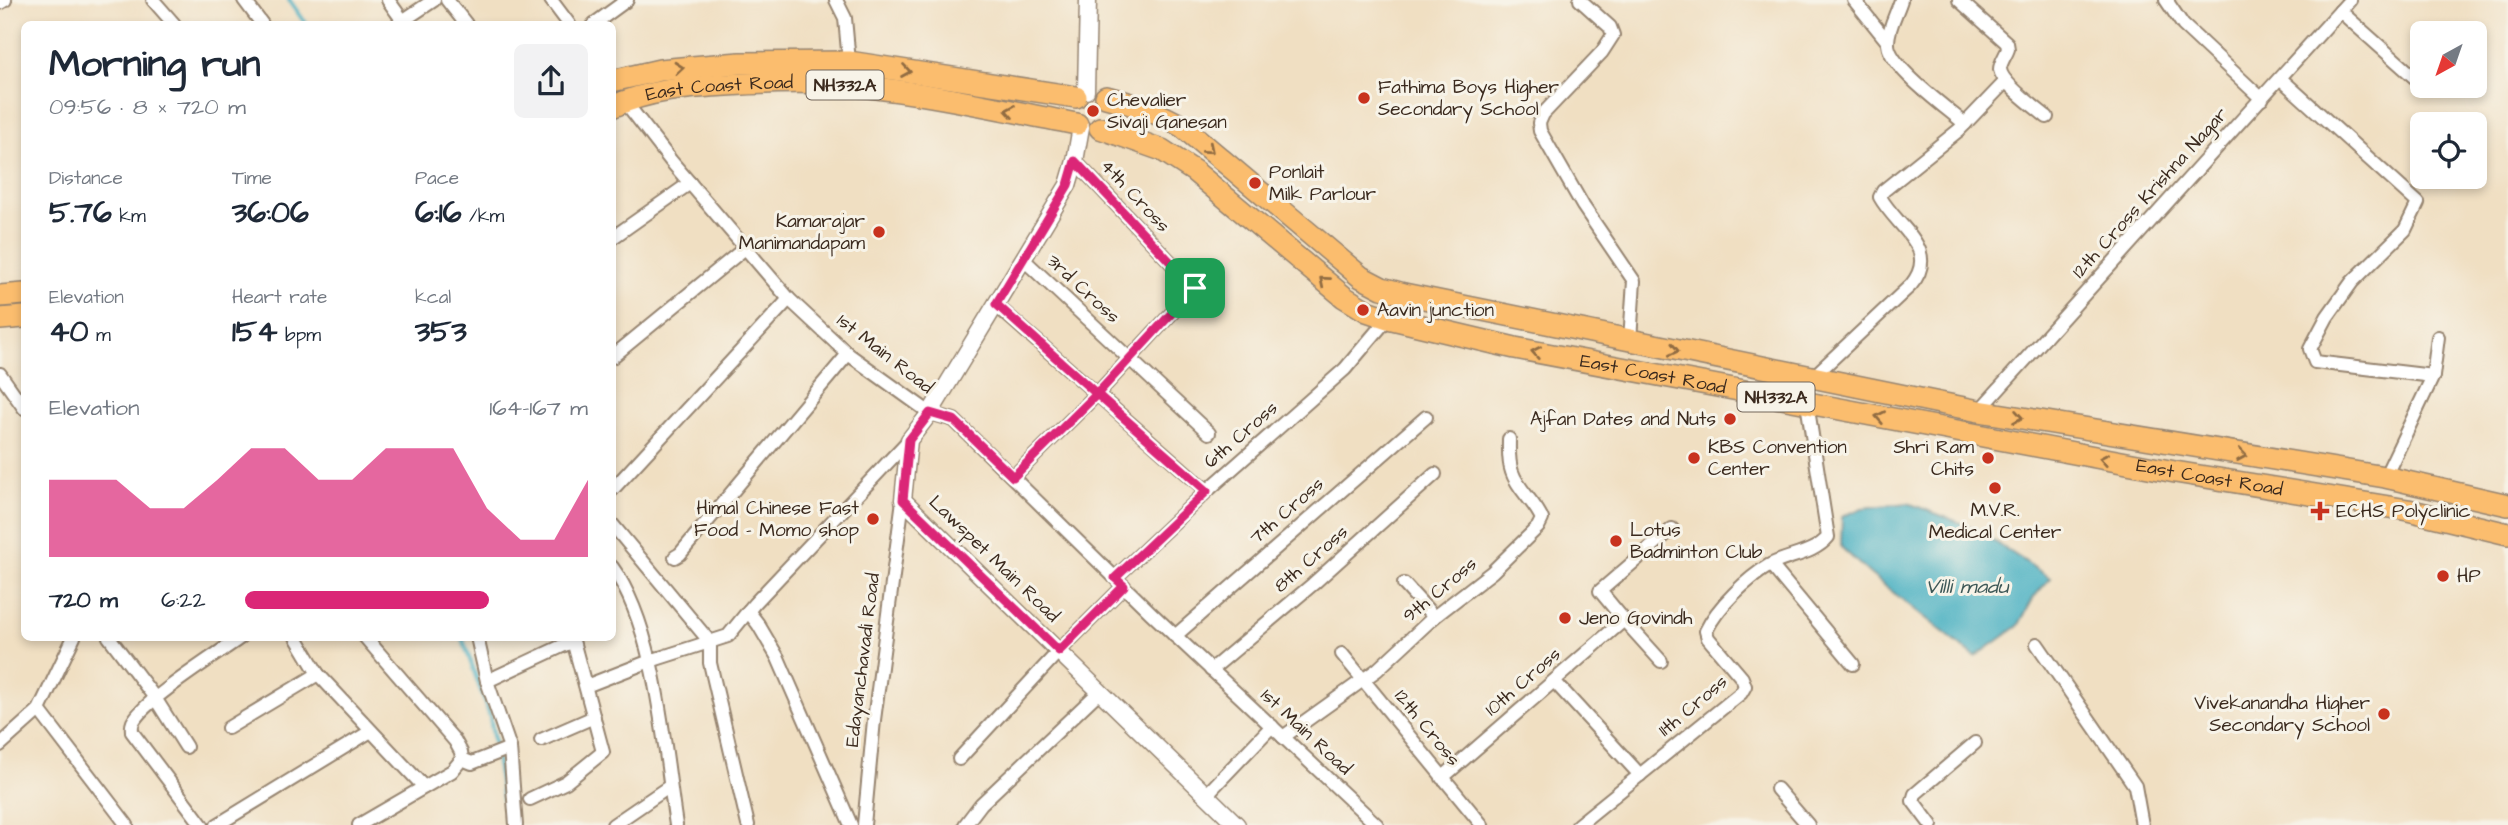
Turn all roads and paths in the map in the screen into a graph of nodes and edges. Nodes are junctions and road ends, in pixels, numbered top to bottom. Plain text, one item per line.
1 (5, 0) edge
2 (153, 0) edge
3 (244, 0) edge
4 (388, 0) edge
5 (434, 0) edge
6 (447, 0) edge
7 (551, 0) edge
8 (627, 0) edge
9 (836, 0) edge
10 (1088, 0) edge
11 (1580, 0) edge
12 (1854, 0) edge
13 (1901, 0) edge
14 (1959, 0) edge
15 (2166, 0) edge
16 (2350, 0) edge
17 (0, 4) edge
18 (2340, 11) junction
19 (171, 21) edge
20 (259, 21) edge
21 (400, 21) edge
22 (404, 21) edge
23 (464, 21) edge
24 (567, 21) edge
25 (598, 21) edge
26 (1888, 41) junction
27 (849, 62) junction
28 (2410, 73) edge
29 (2281, 79) junction
30 (2006, 82) junction
31 (616, 93) edge
32 (616, 94) edge
33 (616, 95) edge
34 (1089, 95) junction
35 (2262, 99) junction
36 (2047, 117) dead end
37 (1965, 124) junction
38 (1086, 126) junction
39 (1075, 161) junction
40 (690, 183) junction
41 (616, 235) edge
42 (745, 248) junction
43 (1023, 259) junction
44 (21, 295) edge
45 (0, 296) edge
46 (789, 299) junction
47 (996, 304) junction
48 (21, 317) edge
49 (1388, 318) junction
50 (0, 319) edge
51 (2438, 337) dead end
52 (1630, 340) junction
53 (616, 354) edge
54 (848, 354) junction
55 (1129, 358) junction
56 (0, 374) edge
57 (2433, 376) junction
58 (1812, 378) junction
59 (1097, 394) junction
60 (1807, 403) junction
61 (21, 404) edge
62 (1979, 411) junction
63 (930, 413) junction
64 (1426, 417) dead end
65 (1209, 433) dead end
66 (1509, 439) dead end
67 (909, 440) junction
68 (1435, 474) dead end
69 (1013, 477) junction
70 (2385, 477) junction
71 (616, 486) edge
72 (1207, 491) junction
73 (903, 500) junction
74 (2508, 505) edge
75 (616, 529) edge
76 (1672, 529) dead end
77 (2508, 534) edge
78 (674, 557) dead end
79 (1771, 565) junction
80 (616, 575) edge
81 (1120, 582) junction
82 (1404, 583) dead end
83 (748, 611) junction
84 (1434, 617) junction
85 (1624, 620) junction
86 (1175, 636) junction
87 (72, 641) edge
88 (112, 641) edge
89 (235, 641) edge
90 (298, 641) edge
91 (368, 641) edge
92 (478, 641) edge
93 (569, 641) edge
94 (574, 641) edge
95 (710, 642) junction
96 (2037, 644) dead end
97 (1059, 651) junction
98 (1342, 654) dead end
99 (1661, 661) dead end
100 (650, 662) junction
101 (1853, 664) dead end
102 (1211, 670) junction
103 (318, 674) junction
104 (1364, 680) junction
105 (487, 681) junction
106 (1554, 681) junction
107 (586, 686) junction
108 (1100, 692) junction
109 (155, 698) junction
110 (39, 710) junction
111 (594, 717) junction
112 (1272, 726) junction
113 (228, 728) dead end
114 (371, 731) junction
115 (1283, 737) junction
116 (541, 740) dead end
117 (1975, 743) dead end
118 (0, 745) edge
119 (186, 747) dead end
120 (510, 748) junction
121 (462, 759) junction
122 (959, 759) dead end
123 (1640, 775) junction
124 (1443, 778) junction
125 (670, 786) junction
126 (424, 787) junction
127 (1777, 789) dead end
128 (1206, 795) junction
129 (530, 799) dead end
130 (127, 825) edge
131 (202, 825) edge
132 (217, 825) edge
133 (359, 825) edge
134 (516, 825) edge
135 (613, 825) edge
136 (676, 825) edge
137 (748, 825) edge
138 (851, 825) edge
139 (864, 825) edge
140 (965, 825) edge
141 (1237, 825) edge
142 (1377, 825) edge
143 (1482, 825) edge
144 (1578, 825) edge
145 (1808, 825) edge
146 (1931, 825) edge
147 (2142, 825) edge

1 - 17 street
2 - 19 street
3 - 20 street
4 - 21 street
5 - 22 street
6 - 23 street
7 - 24 street
8 - 25 street
9 - 27 street
10 - 34 street
11 - 52 street
12 - 26 street
13 - 26 street
14 - 30 street
15 - 35 street
16 - 18 street, 12th Cross Krishna Nagar
18 - 28 street
18 - 29 street, 12th Cross Krishna Nagar
26 - 37 street
31 -> 27 highway, East Coast Road / NH332A
27 -> 34 highway, East Coast Road / NH332A
29 - 35 street, 12th Cross Krishna Nagar
29 - 57 street
30 - 36 street
30 - 37 street
38 -> 32 highway, East Coast Road / NH332A
33 - 40 street, 1st Main Road
34 - 38 highway
34 - 38 highway
34 -> 52 highway, East Coast Road / NH332A
35 - 62 street, 12th Cross Krishna Nagar
37 - 58 street
38 - 39 street
49 -> 38 highway, East Coast Road / NH332A
39 - 43 street
39 - 55 street, 4th Cross
40 - 41 street
40 - 42 street, 1st Main Road
42 - 46 street, 1st Main Road
42 - 53 street
43 - 47 street
43 - 55 street, 3rd Cross
44 - 45 highway
46 - 54 street, 1st Main Road
46 - 71 street
47 - 59 street
47 - 63 street
48 - 50 highway
60 -> 49 highway, East Coast Road / NH332A
49 - 72 street, 6th Cross
51 - 57 street
52 -> 58 highway, East Coast Road / NH332A
54 - 63 street, 1st Main Road
54 - 78 street
55 - 59 street
55 - 65 street, 3rd Cross
56 - 61 street
57 - 70 street
58 - 62 highway, East Coast Road / NH332A
59 - 69 street
59 - 72 street
77 -> 60 highway, East Coast Road / NH332A
60 - 79 street, 11th Cross
62 -> 70 highway, East Coast Road / NH332A
63 - 67 street
63 - 69 street, 1st Main Road
64 - 86 street, 7th Cross
66 - 84 street, 9th Cross
67 - 73 street, Lawspet Main Road
67 - 83 street
68 - 102 street, 8th Cross
69 - 81 street, 1st Main Road
70 - 74 highway, East Coast Road / NH332A
72 - 81 street, 6th Cross
73 - 97 street, Lawspet Main Road
73 - 139 street, Edayanchavadi Road
75 - 95 street
76 - 85 street
79 - 101 street
79 - 123 street, 11th Cross
80 - 100 street
81 - 86 street, 1st Main Road
81 - 97 street, 6th Cross
82 - 84 street
83 - 95 street
83 - 138 street
84 - 104 street, 9th Cross
85 - 99 street
85 - 106 street, 10th Cross
86 - 102 street, 1st Main Road
87 - 110 street
88 - 109 street
89 - 109 street
90 - 103 street
91 - 121 street
92 - 105 street
93 - 105 street
94 - 107 street
95 - 100 street
95 - 137 street
96 - 147 street
97 - 108 street, Lawspet Main Road
97 - 122 street, 6th Cross
98 - 104 street, 12th Cross
100 - 107 street
100 - 125 street
102 - 112 street, 1st Main Road
103 - 113 street
103 - 114 street
104 - 115 street, 9th Cross
104 - 124 street, 12th Cross
105 - 120 street
106 - 123 street
106 - 124 street, 10th Cross
107 - 111 street
108 - 128 street, Lawspet Main Road
108 - 140 street
109 - 119 street
109 - 131 street
110 - 118 street
110 - 130 street
111 - 116 street
111 - 129 street
112 - 115 street, 1st Main Road
112 - 128 street
114 - 126 street
114 - 132 street
115 - 142 street, 1st Main Road
117 - 146 street
120 - 121 street
120 - 134 street
121 - 126 street
123 - 144 street, 11th Cross
124 - 143 street, 12th Cross
125 - 135 street
125 - 136 street
126 - 133 street
127 - 145 street
128 - 141 street, Lawspet Main Road

